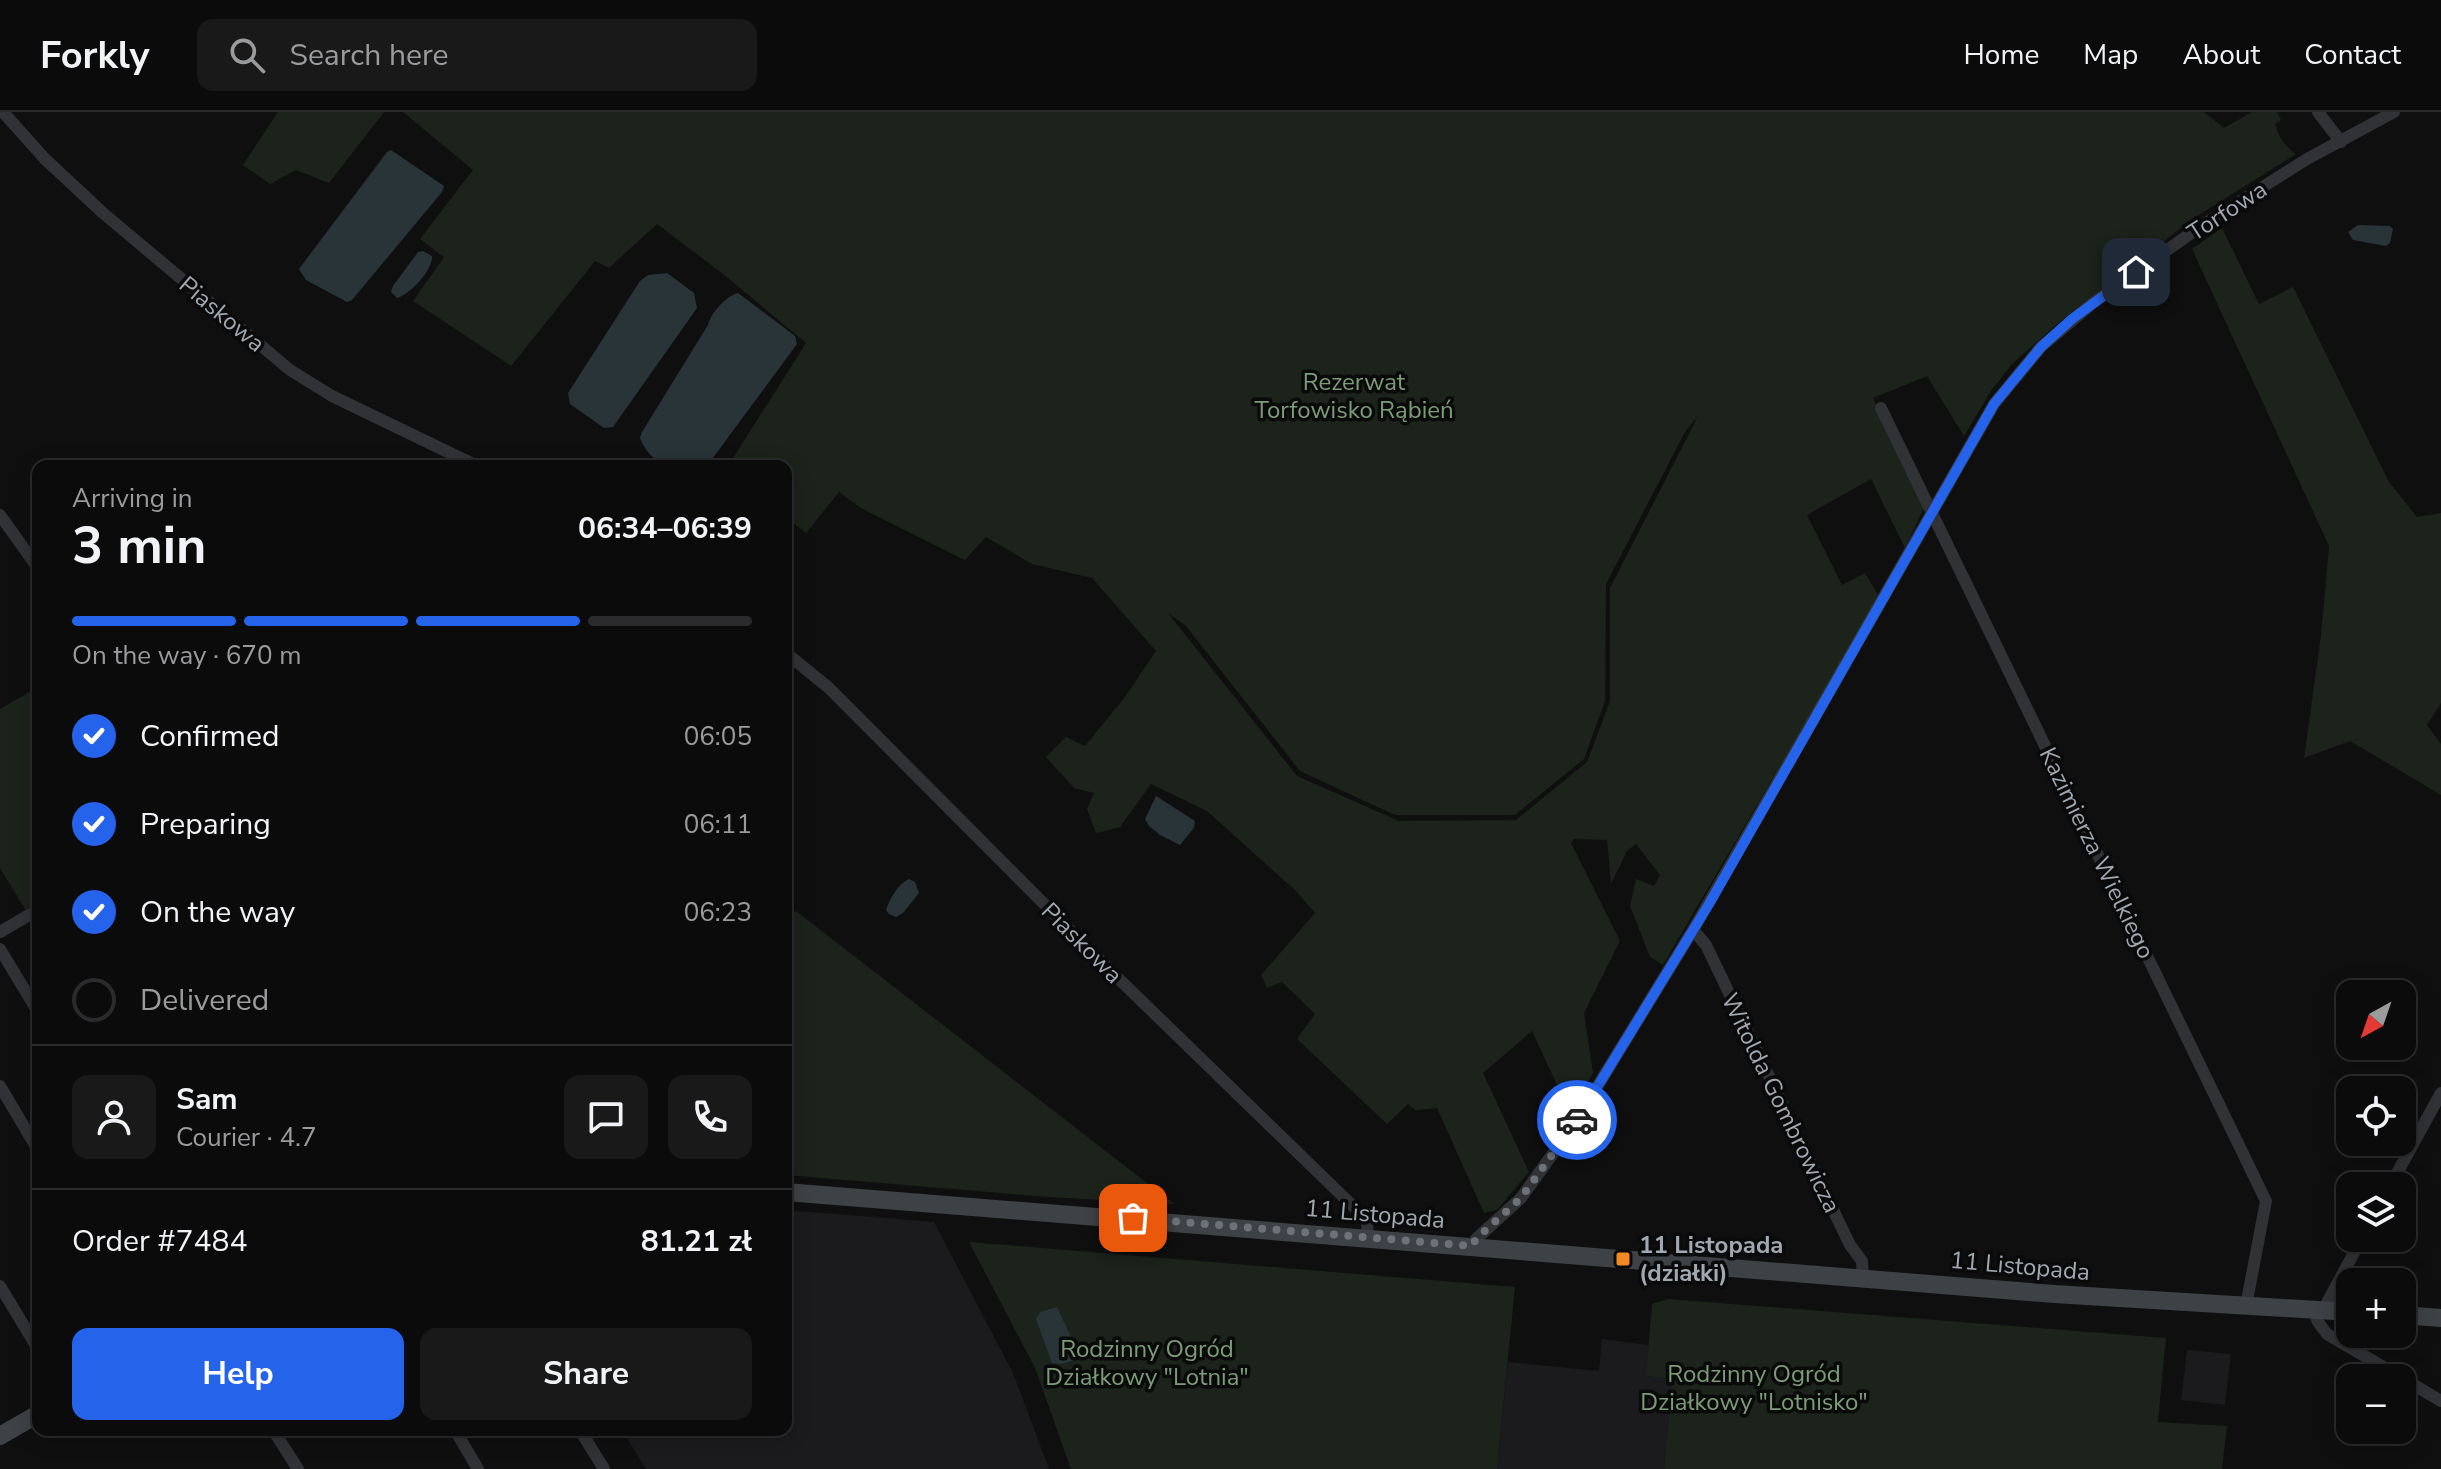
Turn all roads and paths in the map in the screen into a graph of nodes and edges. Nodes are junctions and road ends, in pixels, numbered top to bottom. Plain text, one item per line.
1 (3, 112) edge
2 (2318, 112) edge
3 (2394, 112) edge
4 (2341, 142) junction
5 (1881, 408) dead end
6 (465, 460) edge
7 (1932, 512) junction
8 (0, 515) edge
9 (32, 560) edge
10 (792, 658) edge
11 (29, 915) dead end
12 (1693, 930) junction
13 (0, 932) edge
14 (0, 949) edge
15 (32, 1002) edge
16 (0, 1086) edge
17 (2441, 1093) edge
18 (32, 1140) edge
19 (2398, 1172) edge
20 (792, 1192) edge
21 (1368, 1238) junction
22 (1472, 1246) junction
23 (2353, 1252) edge
24 (1863, 1277) junction
25 (0, 1286) edge
26 (2246, 1306) junction
27 (2318, 1310) junction
28 (2336, 1311) edge
29 (2416, 1316) edge
30 (2441, 1318) edge
31 (32, 1339) edge
32 (2378, 1364) edge
33 (2416, 1386) edge
34 (2441, 1401) edge
35 (32, 1417) edge
36 (0, 1436) edge
37 (277, 1436) edge
38 (459, 1436) edge
39 (584, 1436) edge
40 (298, 1469) edge
41 (478, 1469) edge
42 (604, 1469) edge

1 - 6 street, Piaskowa
2 - 4 street
3 - 4 street, Torfowa
4 - 7 street, Torfowa
5 - 7 street, Kazimierza Wielkiego
7 - 12 street, Torfowa
7 - 26 street, Kazimierza Wielkiego
8 - 9 street
10 - 21 street, Piaskowa
11 - 13 street
12 - 22 street, Torfowa
12 - 24 street, Witolda Gombrowicza
14 - 15 street
16 - 18 street
17 - 19 street
20 - 21 street, 11 Listopada
21 - 22 street, 11 Listopada
22 - 24 street, 11 Listopada
23 - 27 street
24 - 26 street, 11 Listopada
25 - 31 street
26 - 27 street, 11 Listopada
27 - 28 street, 11 Listopada
27 - 32 street
29 - 30 street
33 - 34 street
35 - 36 street
37 - 40 street
38 - 41 street
39 - 42 street

